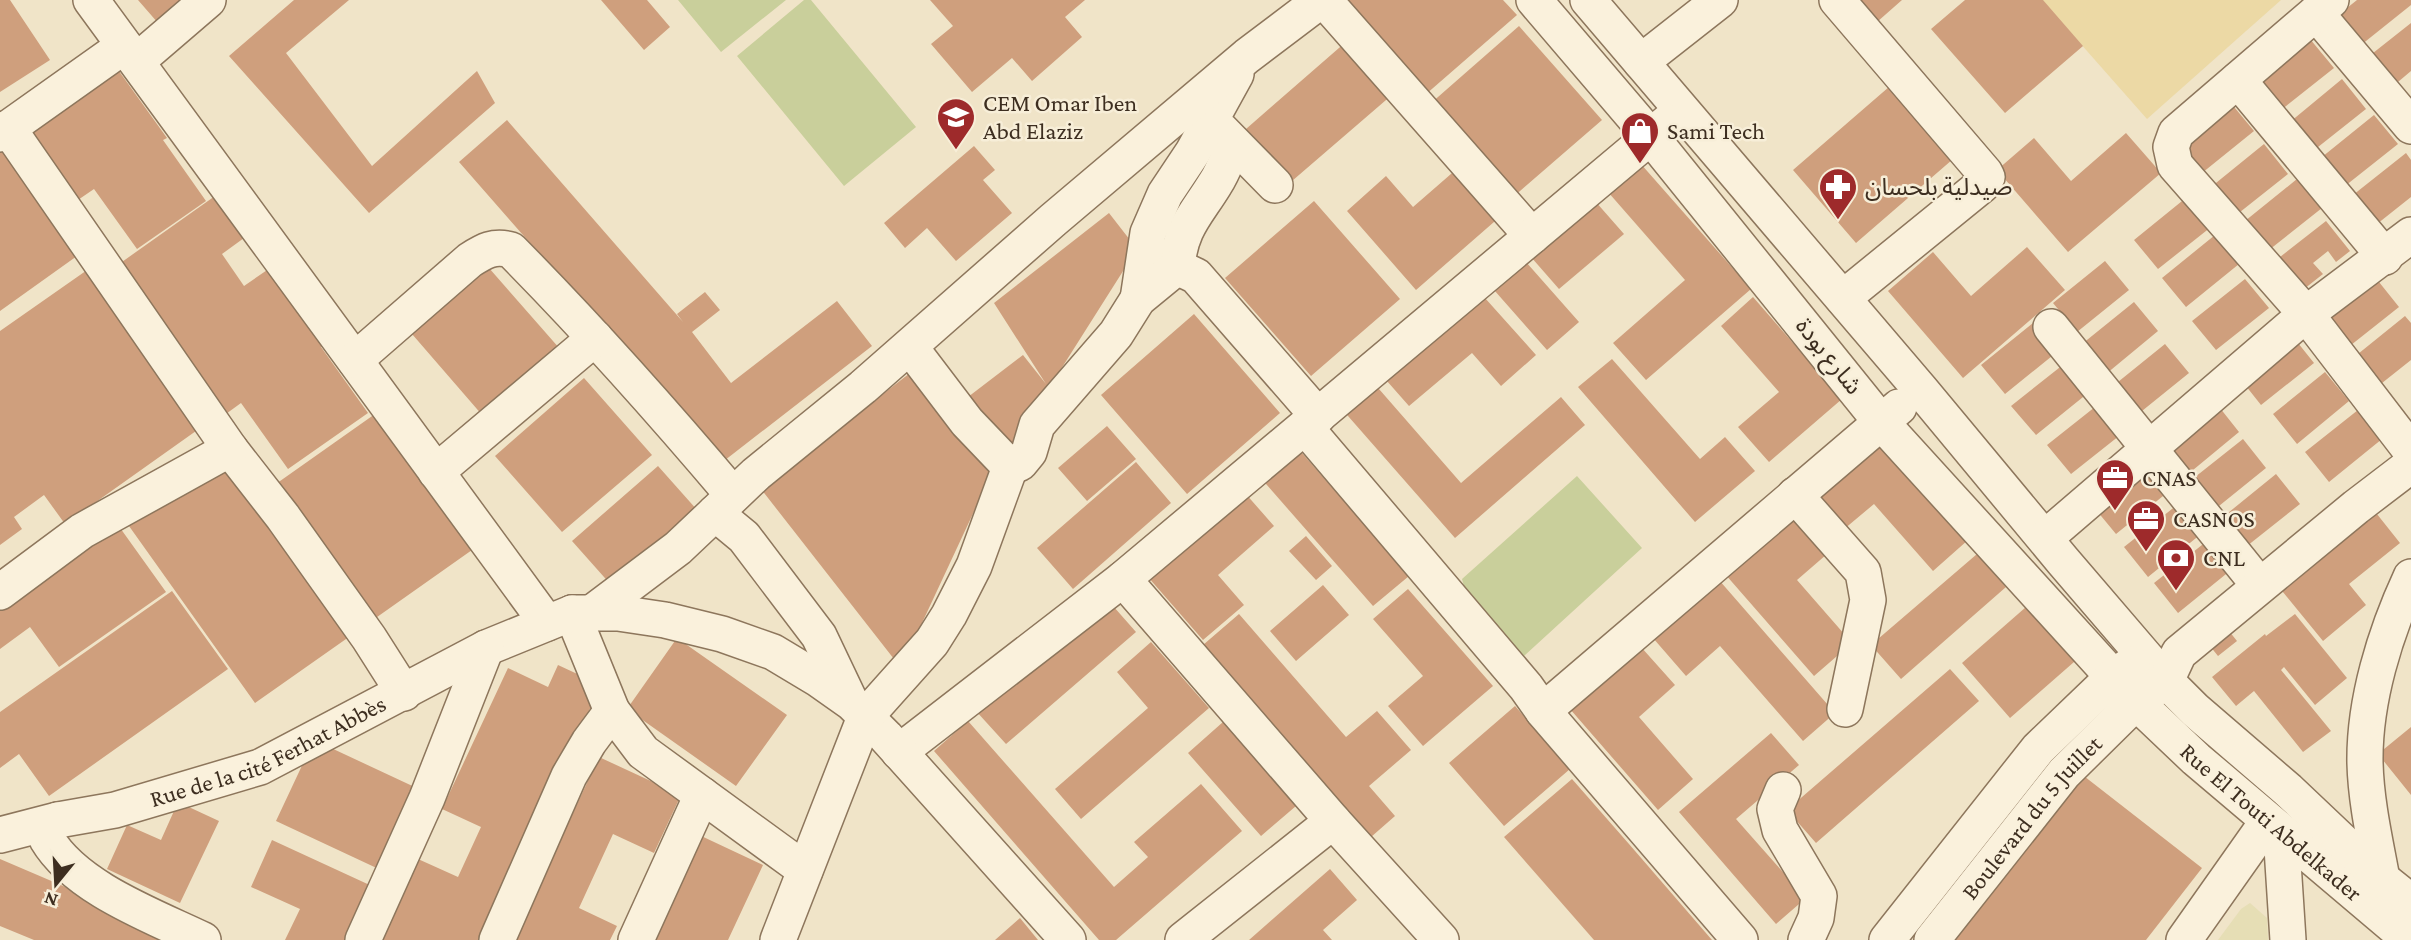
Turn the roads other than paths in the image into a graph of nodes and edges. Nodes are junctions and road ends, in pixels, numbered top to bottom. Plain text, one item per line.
1 (92, 0) edge
2 (208, 0) edge
3 (1322, 0) edge
4 (1534, 0) edge
5 (1588, 0) edge
6 (1720, 0) edge
7 (1837, 0) edge
8 (2324, 7) edge
9 (131, 54) junction
10 (1247, 55) junction
11 (1641, 62) junction
12 (2238, 80) junction
13 (1681, 110) junction
14 (2411, 126) edge
15 (4, 131) edge
16 (1222, 132) junction
17 (1651, 137) junction
18 (1275, 185) dead end
19 (1532, 236) junction
20 (2398, 246) edge
21 (1177, 267) junction
22 (1843, 298) junction
23 (1138, 299) junction
24 (2305, 314) junction
25 (2052, 327) dead end
26 (595, 338) junction
27 (910, 347) junction
28 (355, 360) junction
29 (1921, 390) junction
30 (1311, 421) junction
31 (1881, 422) junction
32 (2149, 448) junction
33 (230, 449) junction
34 (2411, 451) edge
35 (2411, 465) edge
36 (1010, 467) junction
37 (436, 472) junction
38 (1795, 495) junction
39 (724, 504) junction
40 (2045, 538) junction
41 (2411, 577) edge
42 (1123, 579) junction
43 (2259, 585) junction
44 (0, 592) edge
45 (559, 621) junction
46 (486, 648) junction
47 (2163, 663) junction
48 (2124, 690) junction
49 (404, 693) junction
50 (1845, 709) dead end
51 (858, 710) junction
52 (1543, 711) junction
53 (612, 712) junction
54 (899, 752) junction
55 (1783, 790) dead end
56 (702, 795) junction
57 (58, 820) junction
58 (1333, 821) junction
59 (2275, 826) junction
60 (0, 835) edge
61 (805, 870) junction
62 (2382, 879) junction
63 (2411, 902) edge
64 (1423, 934) edge
65 (203, 940) edge
66 (363, 940) edge
67 (496, 940) edge
68 (636, 940) edge
69 (778, 940) edge
70 (1068, 940) edge
71 (1183, 940) edge
72 (1741, 940) edge
73 (1806, 940) edge
74 (1887, 940) edge
75 (1932, 940) edge
76 (2184, 940) edge
77 (2288, 940) edge
78 (2410, 940) edge

1 - 9 street
2 - 9 street
3 - 10 street
3 - 19 street
4 - 17 street, شارع بودة
5 - 11 street, شارع بودة
6 - 11 street
7 - 22 street
8 - 12 street
8 - 14 street
9 - 15 street
9 - 28 street
10 - 16 street
10 - 27 street
11 - 13 street, شارع بودة
12 - 20 street
12 - 24 street
13 - 17 street
13 - 22 street, شارع بودة
15 - 33 street
16 - 18 street
16 - 21 street
16 - 23 street
17 - 19 street
17 - 31 street, شارع بودة
19 - 30 street
20 - 24 street
21 - 23 street
21 - 30 street
22 - 29 street, شارع بودة
23 - 36 street
24 - 32 street
24 - 34 street
25 - 32 street
26 - 28 street
26 - 37 street
26 - 39 street
27 - 36 street
27 - 39 street
28 - 37 street
29 - 31 street
29 - 40 street, شارع بودة
30 - 42 street
30 - 52 street
31 - 38 street
31 - 48 street, شارع بودة
32 - 40 street
32 - 43 street
33 - 44 street
33 - 49 street
35 - 43 street
36 - 51 street
37 - 45 street
38 - 50 street
38 - 52 street
39 - 45 street
39 - 51 street
40 - 47 street, شارع بودة
41 - 62 street
42 - 54 street
42 - 58 street
43 - 47 street
45 - 46 street, Rue de la cité Ferhat Abbès
45 - 51 street
45 - 53 street
46 - 49 street, Rue de la cité Ferhat Abbès
46 - 66 street
47 - 48 street
47 - 62 street, Rue El Touti Abdelkader
48 - 59 street, Rue El Touti Abdelkader
48 - 74 street
48 - 75 street, Boulevard du 5 Juillet
49 - 57 street, Rue de la cité Ferhat Abbès
51 - 54 street
51 - 61 street
52 - 72 street
53 - 56 street
53 - 67 street
54 - 70 street
55 - 73 street
56 - 61 street
56 - 68 street
57 - 60 street, Rue de la cité Ferhat Abbès
57 - 65 street
58 - 64 street
58 - 71 street
59 - 76 street
59 - 77 street
59 - 78 street, Rue El Touti Abdelkader
61 - 69 street
62 - 63 street, Rue El Touti Abdelkader

